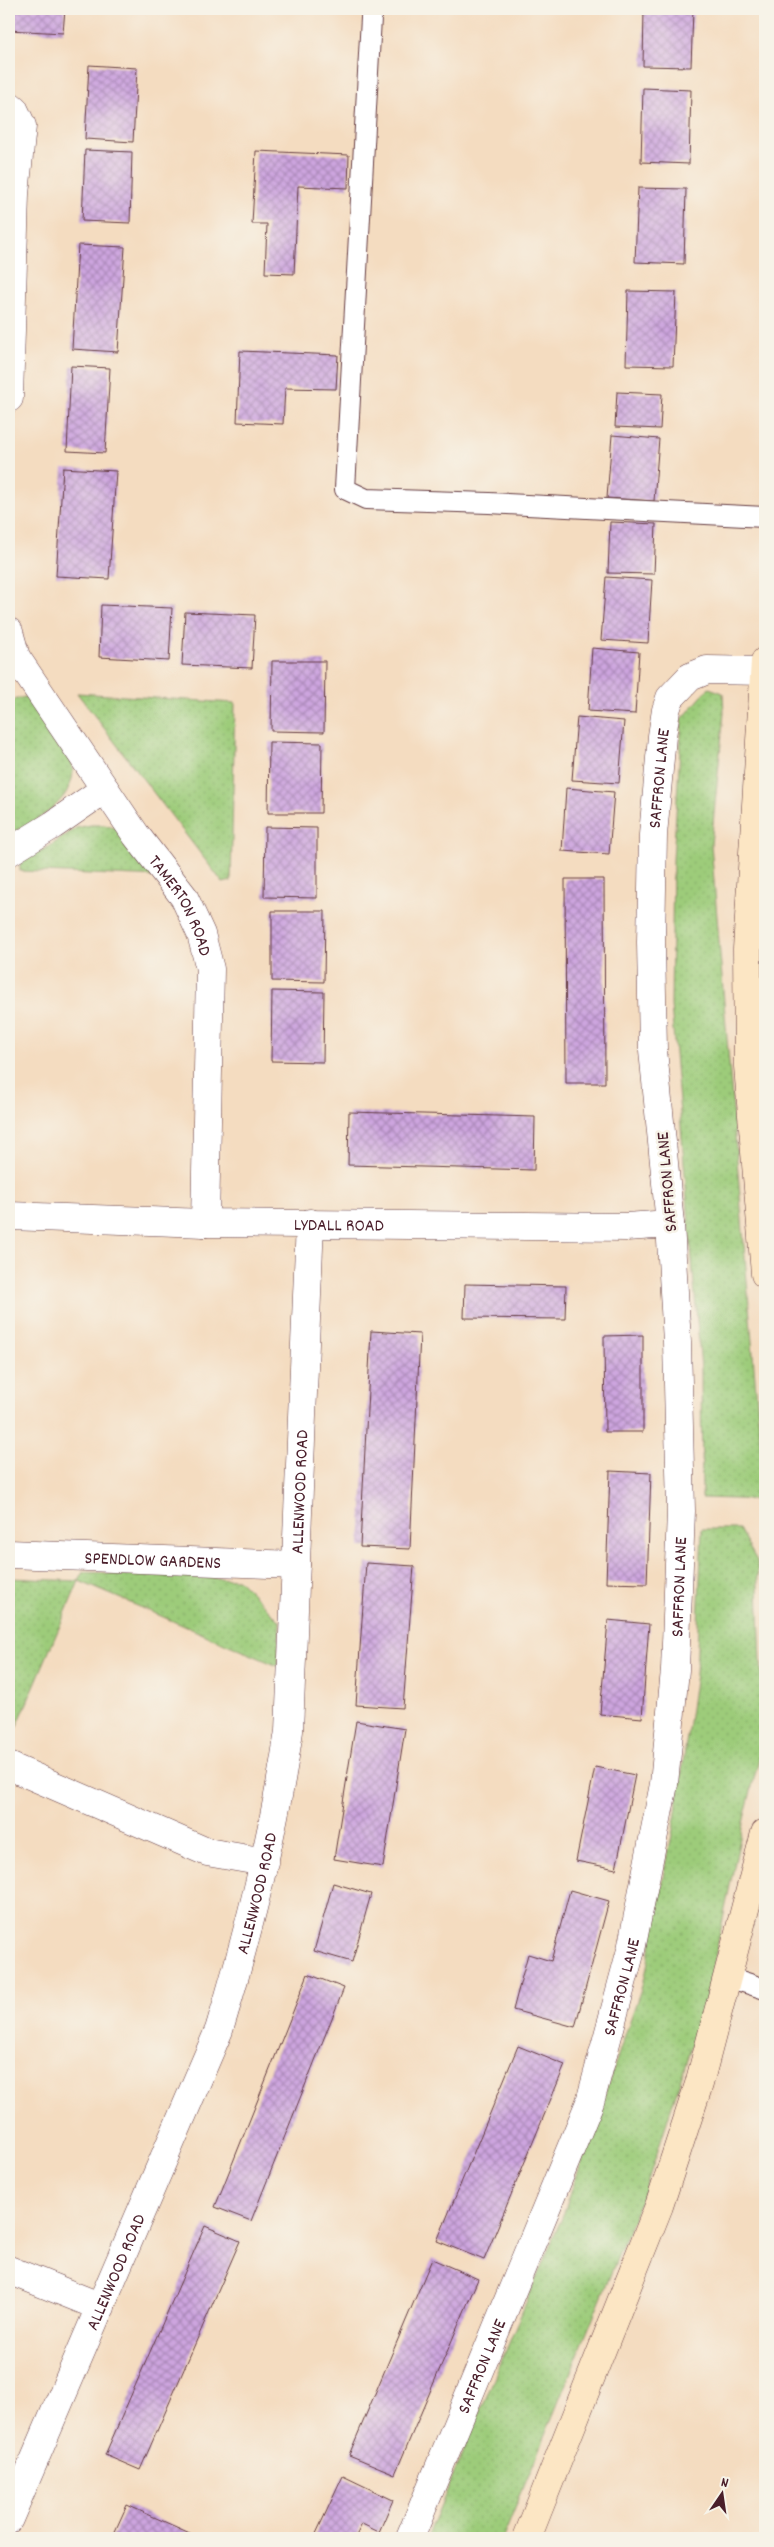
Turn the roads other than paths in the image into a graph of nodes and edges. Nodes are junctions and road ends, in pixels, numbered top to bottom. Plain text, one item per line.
1 (371, 18) dead end
2 (9, 105) edge
3 (12, 193) edge
4 (9, 398) edge
5 (765, 517) edge
6 (9, 632) edge
7 (765, 661) edge
8 (765, 671) edge
9 (105, 789) junction
10 (9, 852) edge
11 (9, 1216) edge
12 (206, 1222) junction
13 (310, 1223) junction
14 (670, 1224) junction
15 (765, 1274) edge
16 (9, 1554) edge
17 (296, 1565) junction
18 (9, 1766) edge
19 (765, 1833) edge
20 (265, 1862) junction
21 (728, 1977) junction
22 (765, 1989) edge
23 (9, 2270) edge
24 (102, 2307) junction
25 (9, 2519) edge
26 (410, 2538) edge
27 (527, 2538) edge

1 - 5 lane
2 - 3 street
3 - 4 street
6 - 9 street, TAMERTON ROAD
7 - 8 main road
8 - 14 street, SAFFRON LANE
8 - 15 main road
9 - 10 street
9 - 12 street, TAMERTON ROAD
11 - 12 street, LYDALL ROAD
12 - 13 street, LYDALL ROAD
13 - 14 street, LYDALL ROAD
13 - 17 street, ALLENWOOD ROAD
14 - 26 street, SAFFRON LANE
16 - 17 street, SPENDLOW GARDENS
17 - 20 street, ALLENWOOD ROAD
18 - 20 street
19 - 21 main road
20 - 24 street, ALLENWOOD ROAD
21 - 22 lane
21 - 27 main road
23 - 24 street
24 - 25 street, ALLENWOOD ROAD

